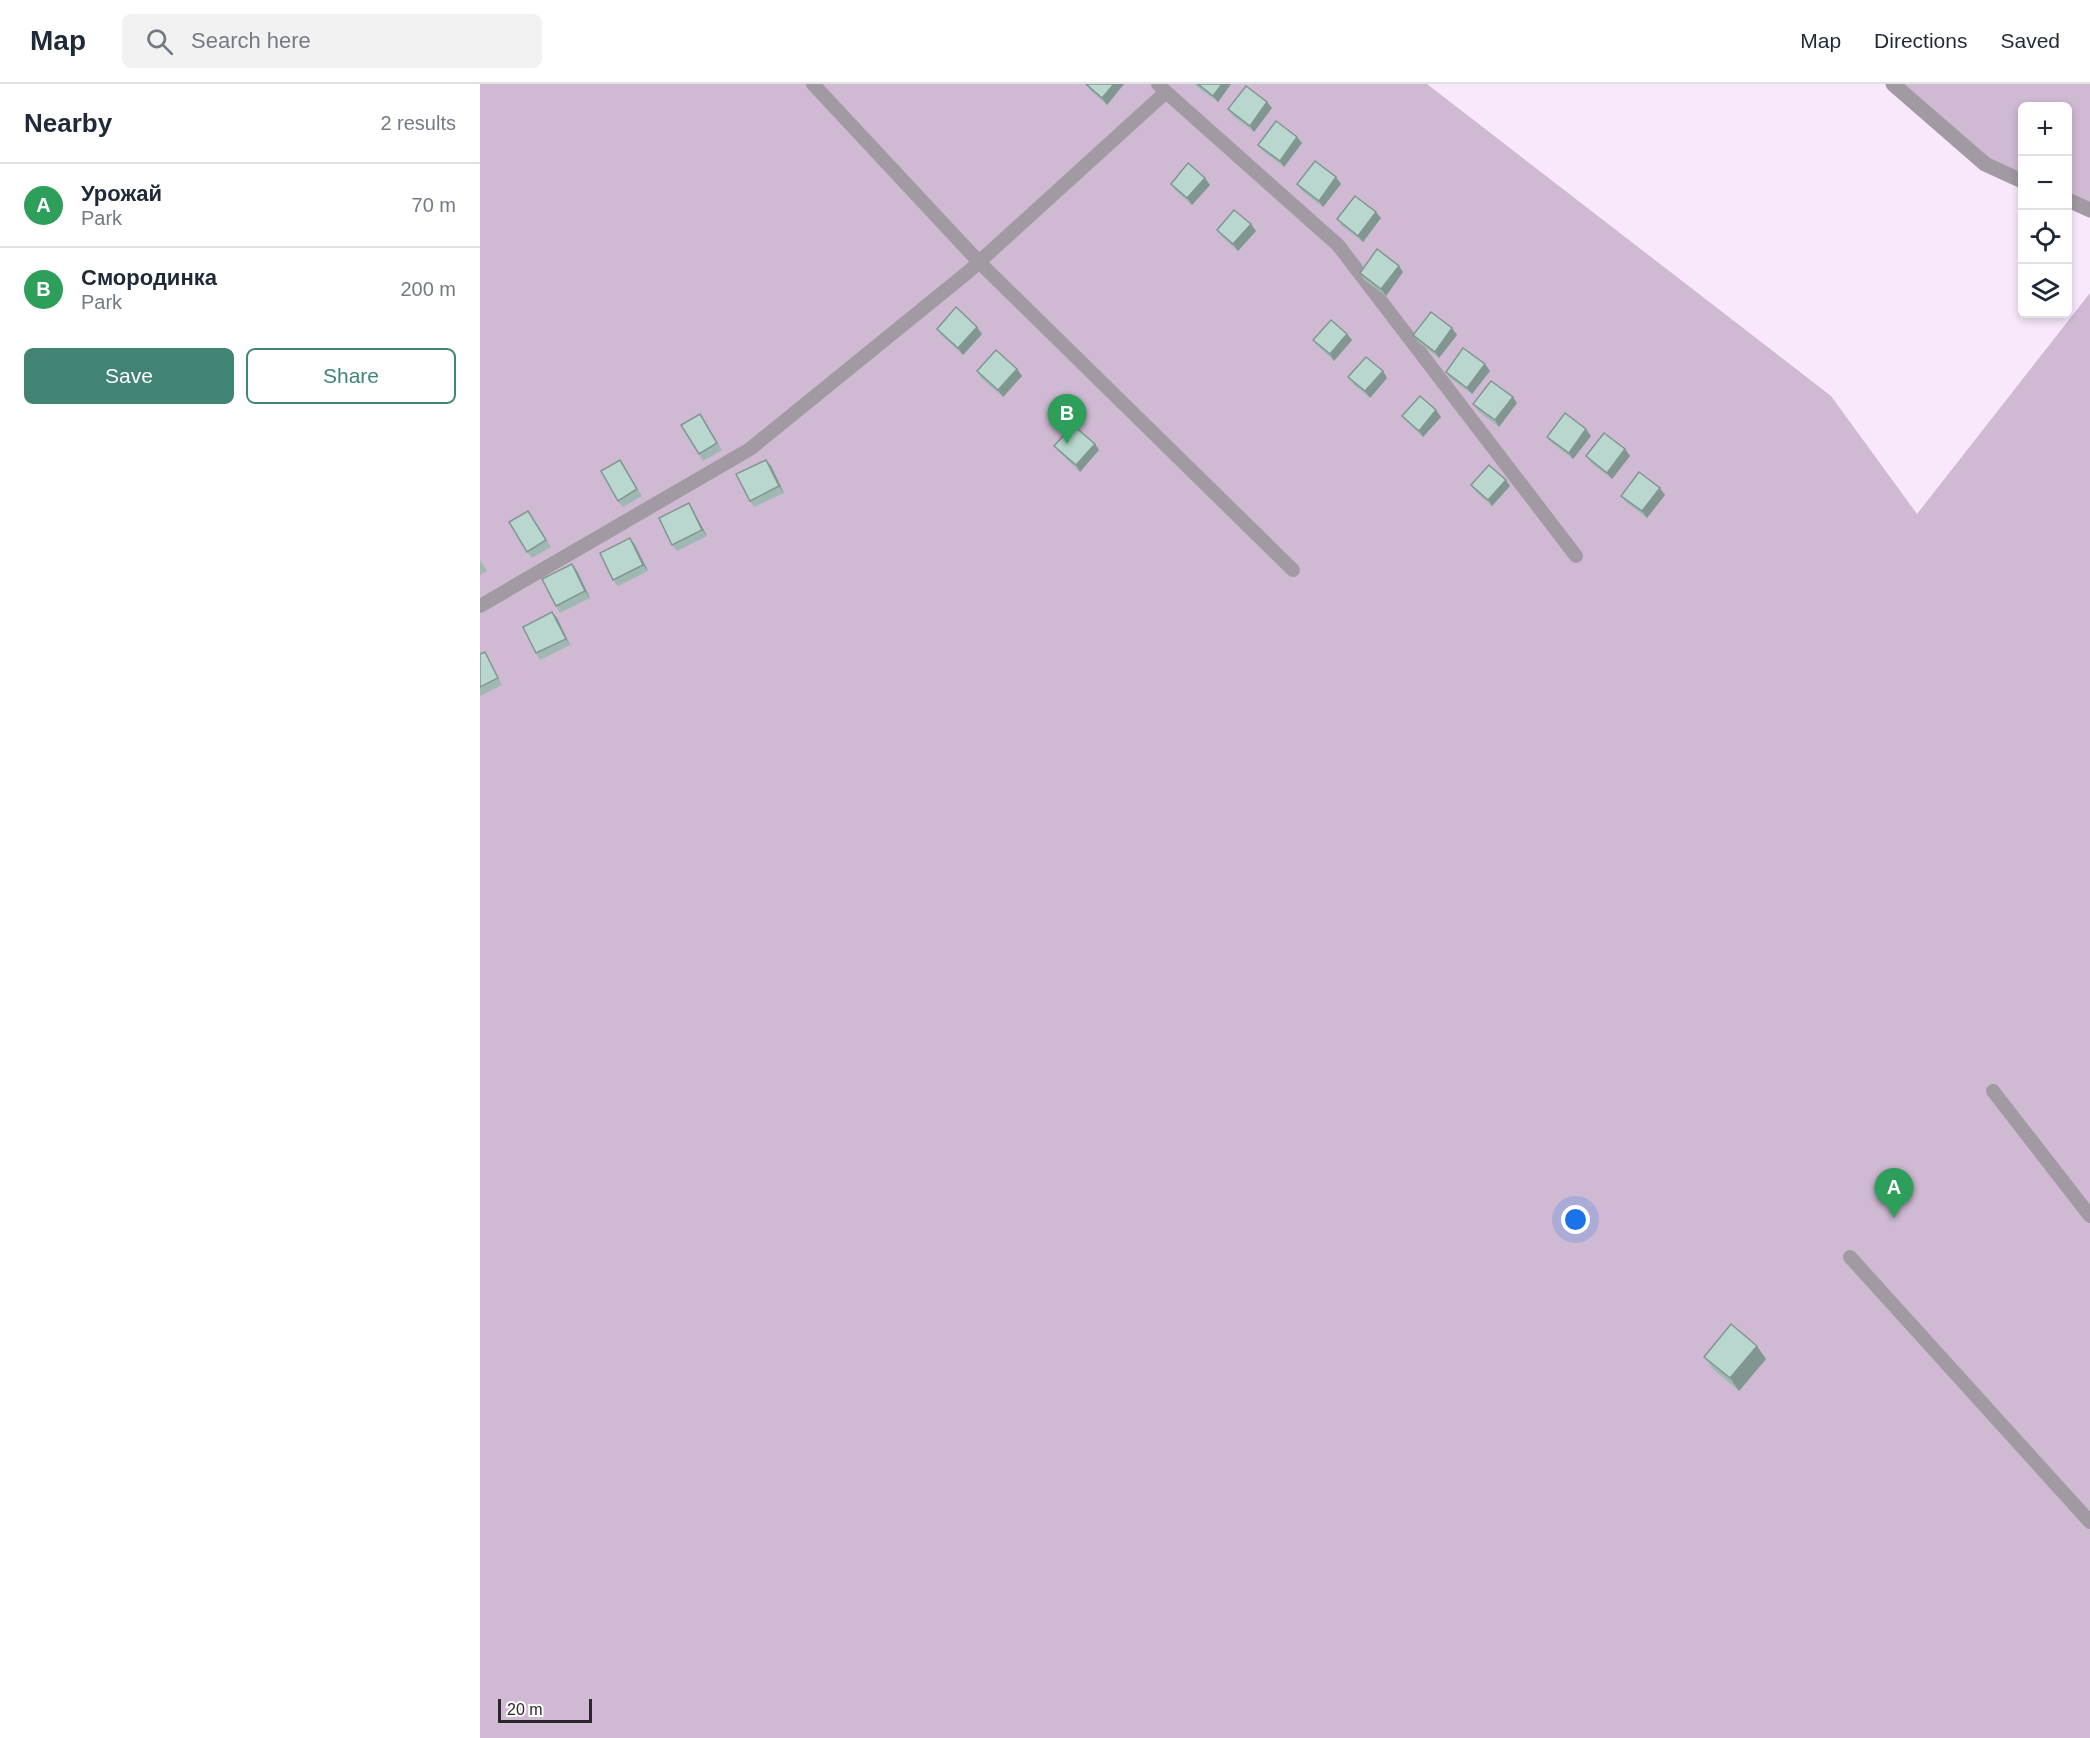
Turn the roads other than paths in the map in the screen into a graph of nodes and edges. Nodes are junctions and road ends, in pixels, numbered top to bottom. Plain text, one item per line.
1 (813, 84) edge
2 (1893, 84) edge
3 (1162, 88) edge
4 (2018, 179) edge
5 (2072, 202) edge
6 (2090, 210) edge
7 (979, 262) junction
8 (1576, 556) dead end
9 (1293, 570) dead end
10 (480, 606) edge
11 (1993, 1091) dead end
12 (2090, 1216) edge
13 (1850, 1257) dead end
14 (2090, 1522) edge

1 - 7 lane
2 - 4 street
3 - 7 lane
3 - 8 lane
5 - 6 street
7 - 9 lane
7 - 10 lane
11 - 12 lane
13 - 14 lane

